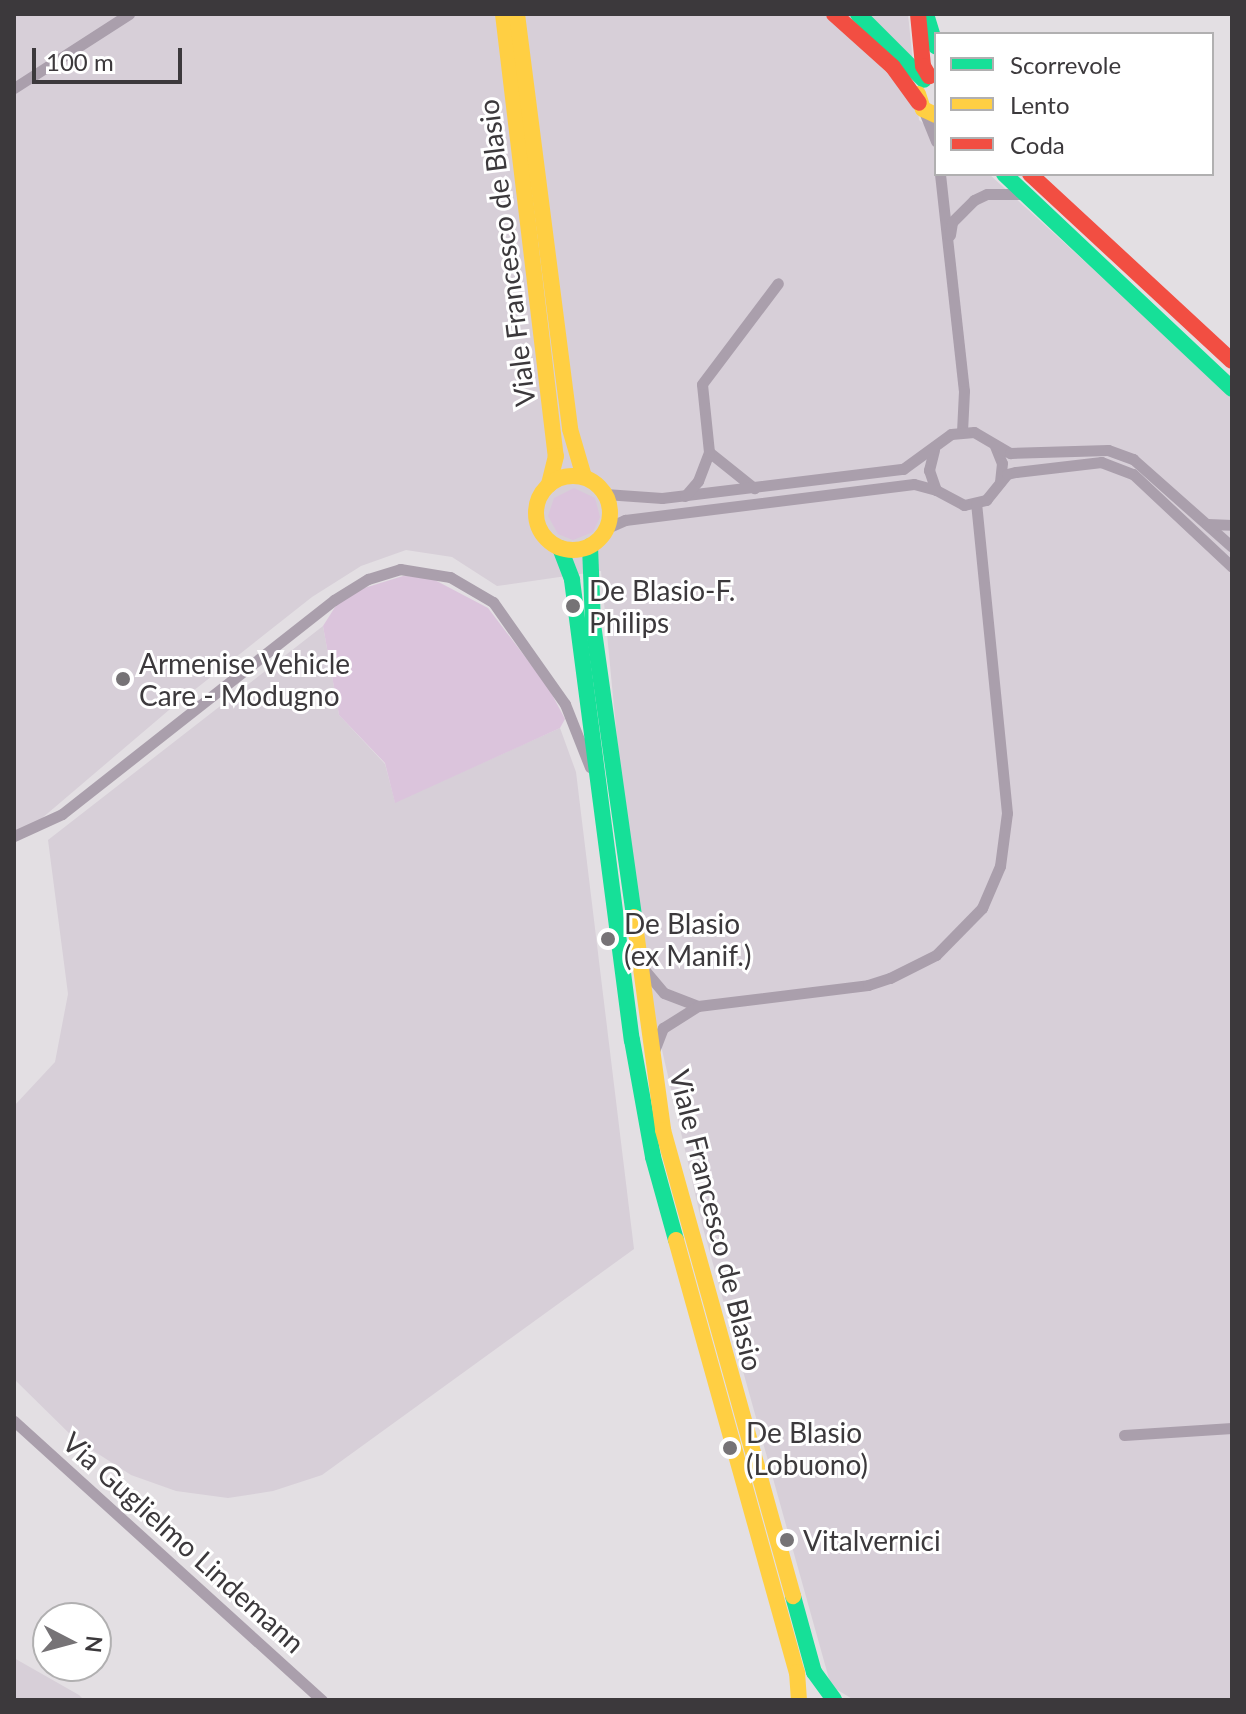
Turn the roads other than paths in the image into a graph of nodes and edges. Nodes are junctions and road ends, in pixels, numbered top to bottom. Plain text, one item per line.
1 (129, 14) edge
2 (503, 14) edge
3 (517, 14) edge
4 (834, 14) edge
5 (858, 14) edge
6 (918, 14) edge
7 (926, 14) edge
8 (934, 40) edge
9 (930, 76) edge
10 (14, 88) edge
11 (926, 109) edge
12 (934, 135) edge
13 (940, 176) edge
14 (1006, 176) edge
15 (1032, 176) edge
16 (1025, 194) junction
17 (948, 244) junction
18 (778, 283) dead end
19 (1232, 361) edge
20 (1232, 389) edge
21 (962, 432) junction
22 (994, 445) junction
23 (934, 450) junction
24 (709, 452) junction
25 (584, 477) junction
26 (1000, 483) junction
27 (549, 485) junction
28 (754, 488) junction
29 (936, 490) junction
30 (605, 494) junction
31 (685, 496) junction
32 (976, 504) junction
33 (1207, 524) junction
34 (1232, 525) edge
35 (607, 528) junction
36 (590, 546) junction
37 (1232, 547) edge
38 (560, 548) junction
39 (1232, 567) edge
40 (604, 822) junction
41 (14, 836) edge
42 (635, 958) junction
43 (698, 1006) junction
44 (652, 1071) junction
45 (14, 1421) edge
46 (1232, 1428) edge
47 (1124, 1435) dead end
48 (322, 1700) edge
49 (799, 1700) edge
50 (834, 1700) edge

1 - 10 street
2 - 27 street, Viale Francesco de Blasio
3 - 25 street, Viale Francesco de Blasio
4 - 11 street
5 - 9 street
6 - 9 street
7 - 8 street
9 - 11 street
11 - 12 street
13 - 17 street
14 - 16 street
15 - 19 street
16 - 17 street
16 - 20 street
17 - 21 street
18 - 24 street
21 - 22 street
21 - 23 street
22 - 26 street
22 - 33 street
23 - 28 street
23 - 29 street
24 - 28 street
24 - 31 street
25 - 27 street
25 - 30 street
26 - 32 street
26 - 39 street
27 - 38 street
28 - 31 street
29 - 32 street
29 - 35 street
30 - 31 street
30 - 35 street
32 - 43 street
33 - 34 street
33 - 37 street
35 - 36 street
36 - 38 street
36 - 42 street, Viale Francesco de Blasio
38 - 40 street, Viale Francesco de Blasio
40 - 41 street
40 - 49 street, Viale Francesco de Blasio
42 - 43 street
42 - 44 street, Viale Francesco de Blasio
43 - 44 street
44 - 50 street, Viale Francesco de Blasio
45 - 48 street, Via Guglielmo Lindemann
46 - 47 street

